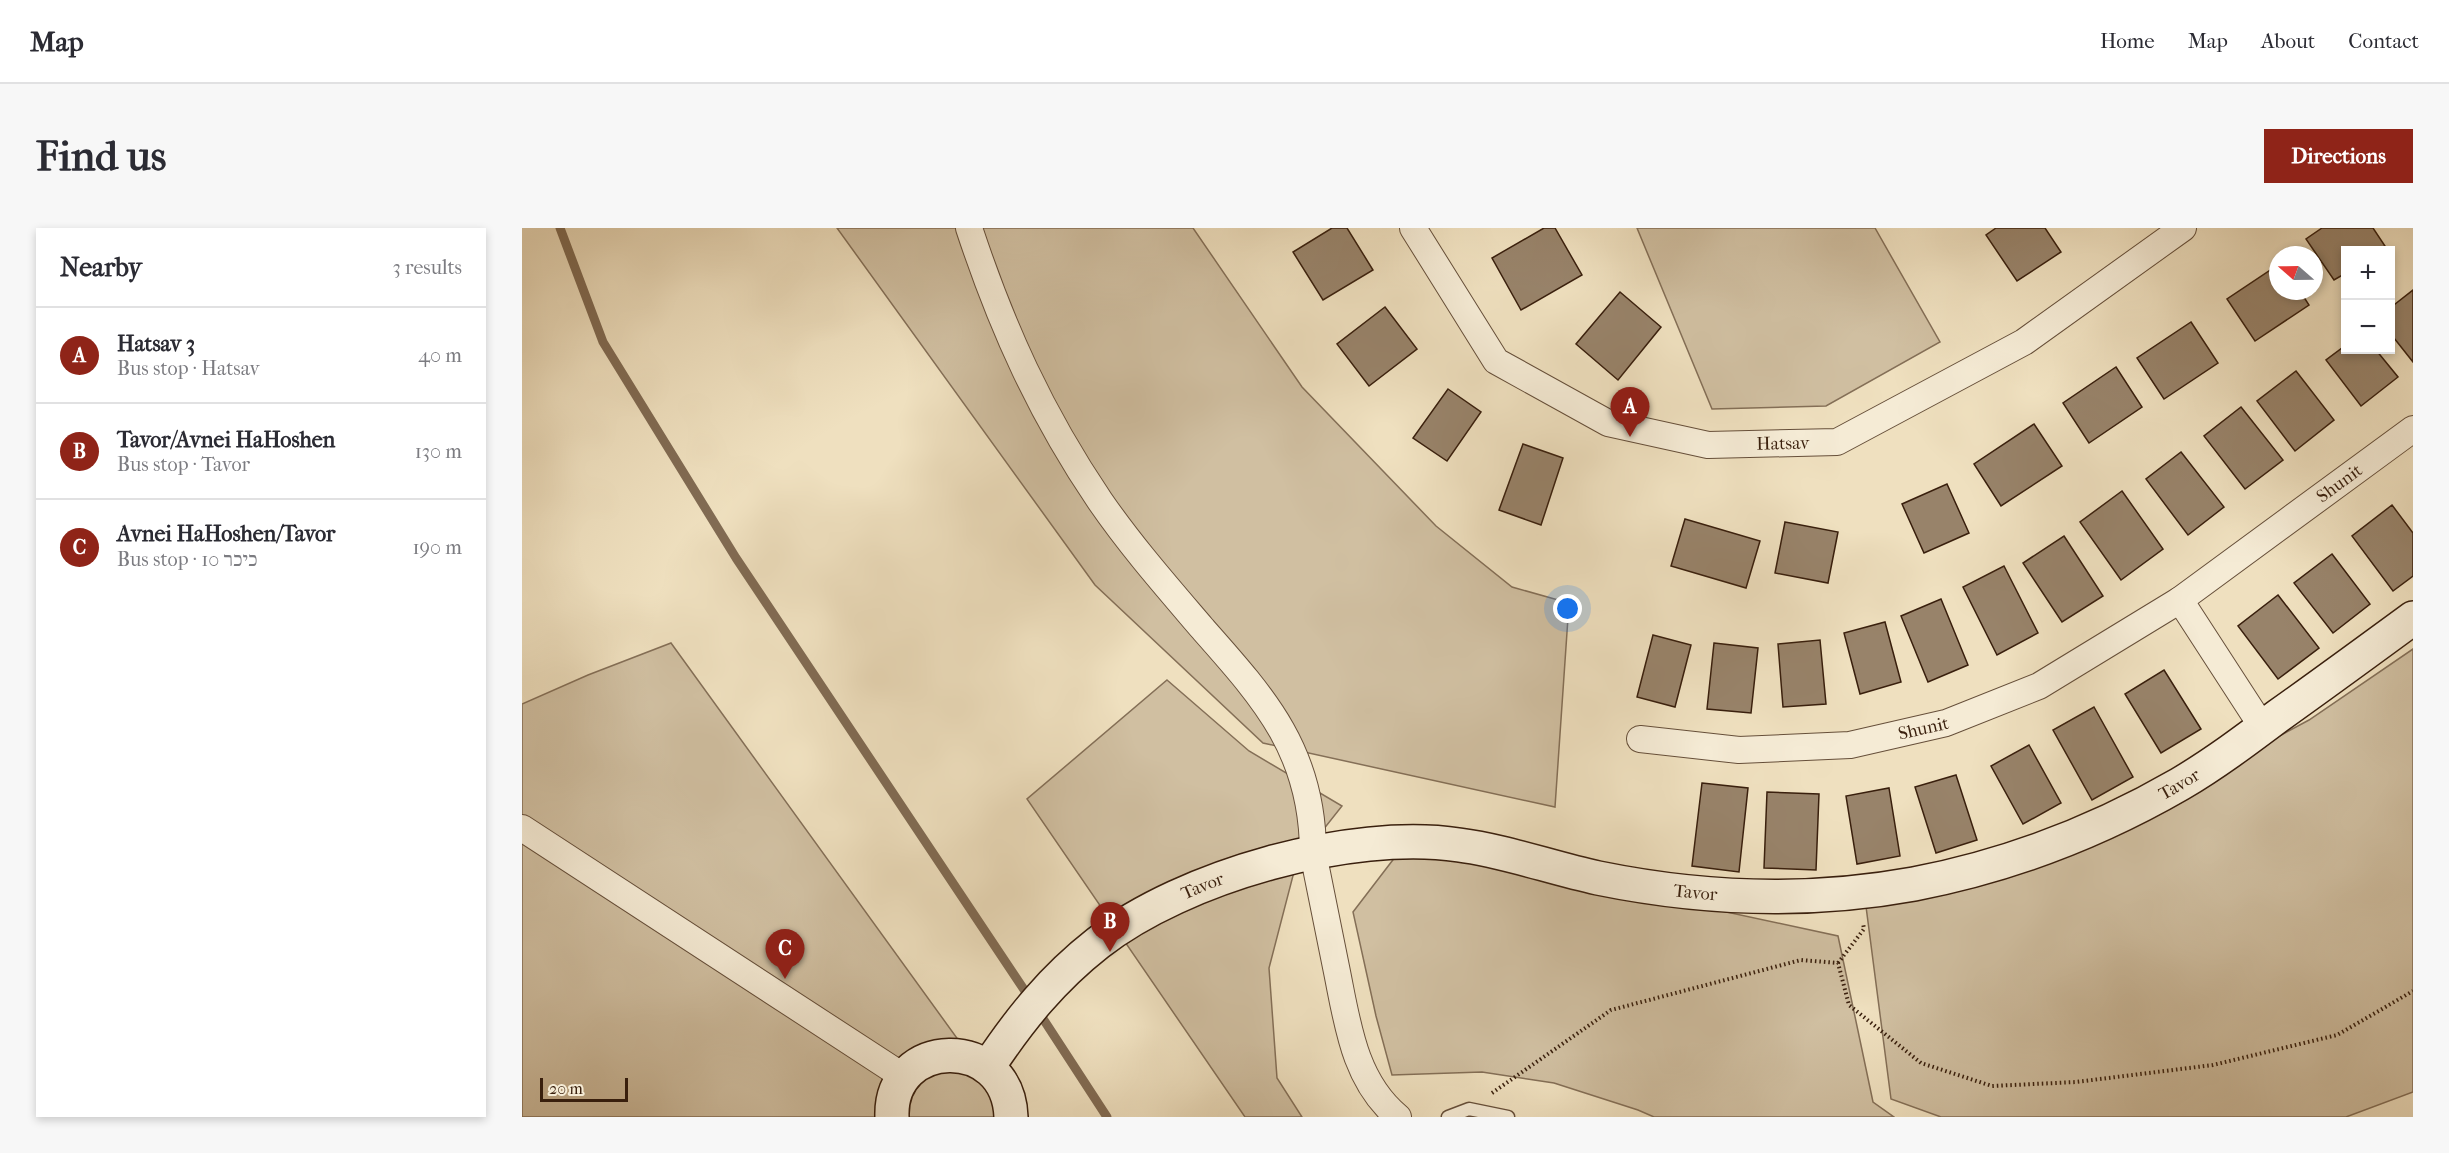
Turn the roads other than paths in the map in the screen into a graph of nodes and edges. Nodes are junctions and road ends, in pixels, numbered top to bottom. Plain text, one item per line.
1 (969, 228) edge
2 (1413, 228) edge
3 (2183, 228) edge
4 (2413, 429) edge
5 (2180, 600) junction
6 (2413, 618) edge
7 (2263, 728) junction
8 (1640, 739) dead end
9 (522, 828) edge
10 (1313, 853) junction
11 (988, 1067) junction
12 (904, 1077) junction
13 (892, 1117) edge
14 (1011, 1117) edge
15 (1398, 1117) edge
16 (1448, 1117) edge
17 (1508, 1117) edge

1 - 10 street
2 - 3 street, Hatsav
4 - 5 street, Shunit
5 - 7 street
5 - 8 street, Shunit
6 - 7 street, Tavor
7 - 10 street, Tavor
9 - 12 street
10 - 11 street, Tavor
10 - 15 street
11 - 12 street
11 - 14 street
12 - 13 street
16 - 17 lane

